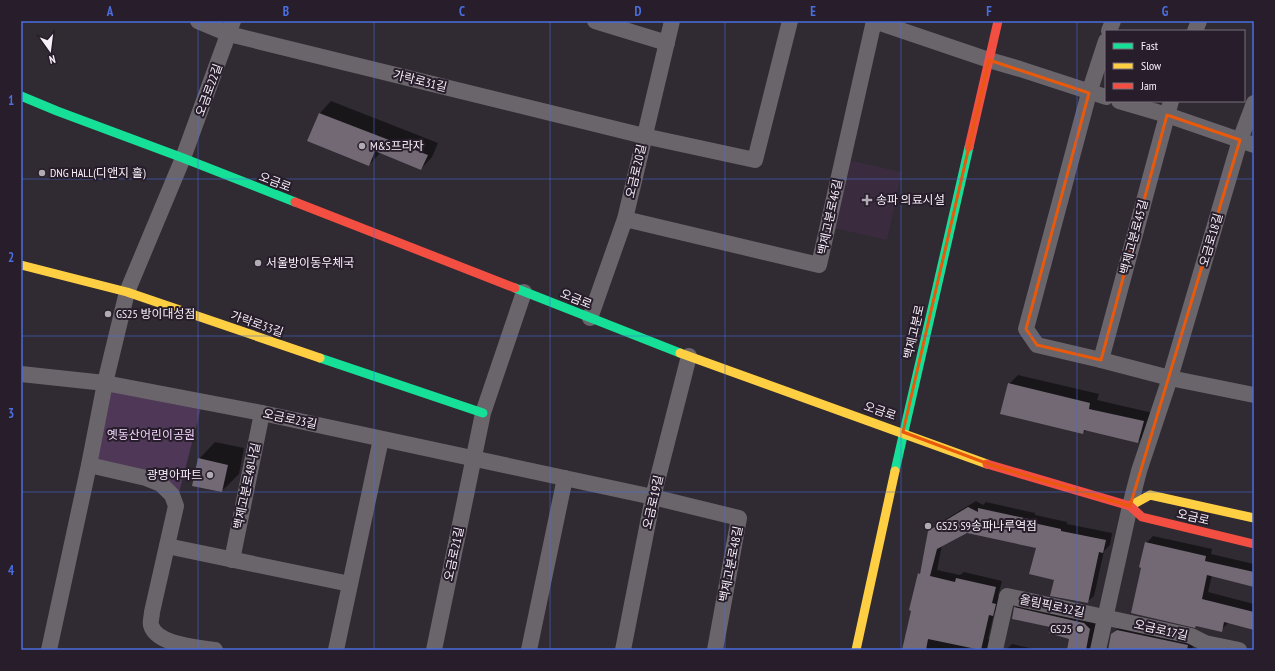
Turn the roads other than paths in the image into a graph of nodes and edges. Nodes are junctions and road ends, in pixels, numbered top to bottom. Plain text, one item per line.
1 (198, 21) edge
2 (595, 21) edge
3 (672, 21) edge
4 (790, 21) edge
5 (874, 21) edge
6 (998, 21) edge
7 (231, 28) edge
8 (667, 43) junction
9 (1105, 44) edge
10 (989, 60) junction
11 (1089, 93) junction
12 (21, 96) edge
13 (1105, 97) edge
14 (1126, 102) edge
15 (1254, 103) edge
16 (1169, 108) edge
17 (644, 136) junction
18 (1247, 142) edge
19 (183, 158) junction
20 (625, 219) junction
21 (21, 265) edge
22 (127, 292) junction
23 (524, 292) junction
24 (590, 318) junction
25 (689, 356) junction
26 (1101, 360) junction
27 (21, 374) edge
28 (1170, 378) junction
29 (105, 383) junction
30 (1253, 393) edge
31 (262, 413) junction
32 (483, 413) junction
33 (903, 432) junction
34 (381, 439) junction
35 (474, 458) junction
36 (89, 465) junction
37 (565, 478) junction
38 (653, 497) junction
39 (1130, 506) junction
40 (1254, 518) edge
41 (1254, 544) edge
42 (166, 546) junction
43 (232, 560) junction
44 (350, 584) junction
45 (1105, 618) junction
46 (1204, 646) edge
47 (49, 650) edge
48 (215, 650) edge
49 (336, 650) edge
50 (434, 650) edge
51 (529, 650) edge
52 (623, 650) edge
53 (715, 650) edge
54 (856, 650) edge
55 (995, 650) edge
56 (1098, 650) edge
57 (1239, 650) edge

1 - 7 street, 가락로31길
2 - 8 street
3 - 8 street, 오금로20길
4 - 17 street
5 - 10 street, 백제고분로46길
5 - 20 street, 백제고분로46길
6 - 10 main road, 백제고분로
7 - 17 street, 가락로31길
7 - 19 street, 오금로22길
8 - 17 street, 오금로20길
9 - 11 street
10 - 11 street
10 - 33 main road, 백제고분로
11 - 13 street
11 - 26 street
12 - 19 main road, 오금로
14 - 16 street
15 - 18 street, 오금로18길
16 - 18 street
16 - 26 street, 백제고분로45길
17 - 20 street, 오금로20길
18 - 28 street, 오금로18길
19 - 22 street
19 - 23 main road, 오금로
20 - 24 street, 오금로20길
21 - 22 main road, 가락로33길
22 - 29 street
22 - 32 main road, 가락로33길
23 - 24 main road, 오금로
23 - 32 street, 오금로21길
24 - 25 main road, 오금로
25 - 33 main road, 오금로
25 - 38 street, 오금로19길
26 - 28 street
27 - 29 street, 오금로23길
28 - 30 street
28 - 39 street, 오금로18길
29 - 31 street, 오금로23길
29 - 36 street
31 - 34 street, 오금로23길
31 - 43 street, 백제고분로48나길
32 - 35 street, 오금로21길
33 - 39 main road, 오금로
33 - 54 main road, 백제고분로
34 - 35 street, 오금로23길
34 - 44 street
35 - 37 street
35 - 50 street, 오금로21길
36 - 42 street
36 - 47 street
37 - 38 street
37 - 51 street
38 - 52 street, 오금로19길
38 - 53 street, 백제고분로48길
39 - 40 main road, 오금로
39 - 41 main road, 오금로
39 - 45 street
42 - 43 street
42 - 48 street
43 - 44 street
44 - 49 street
45 - 46 street, 오금로17길
45 - 55 street, 올림픽로32길
45 - 56 street
46 - 57 street, 오금로17길

